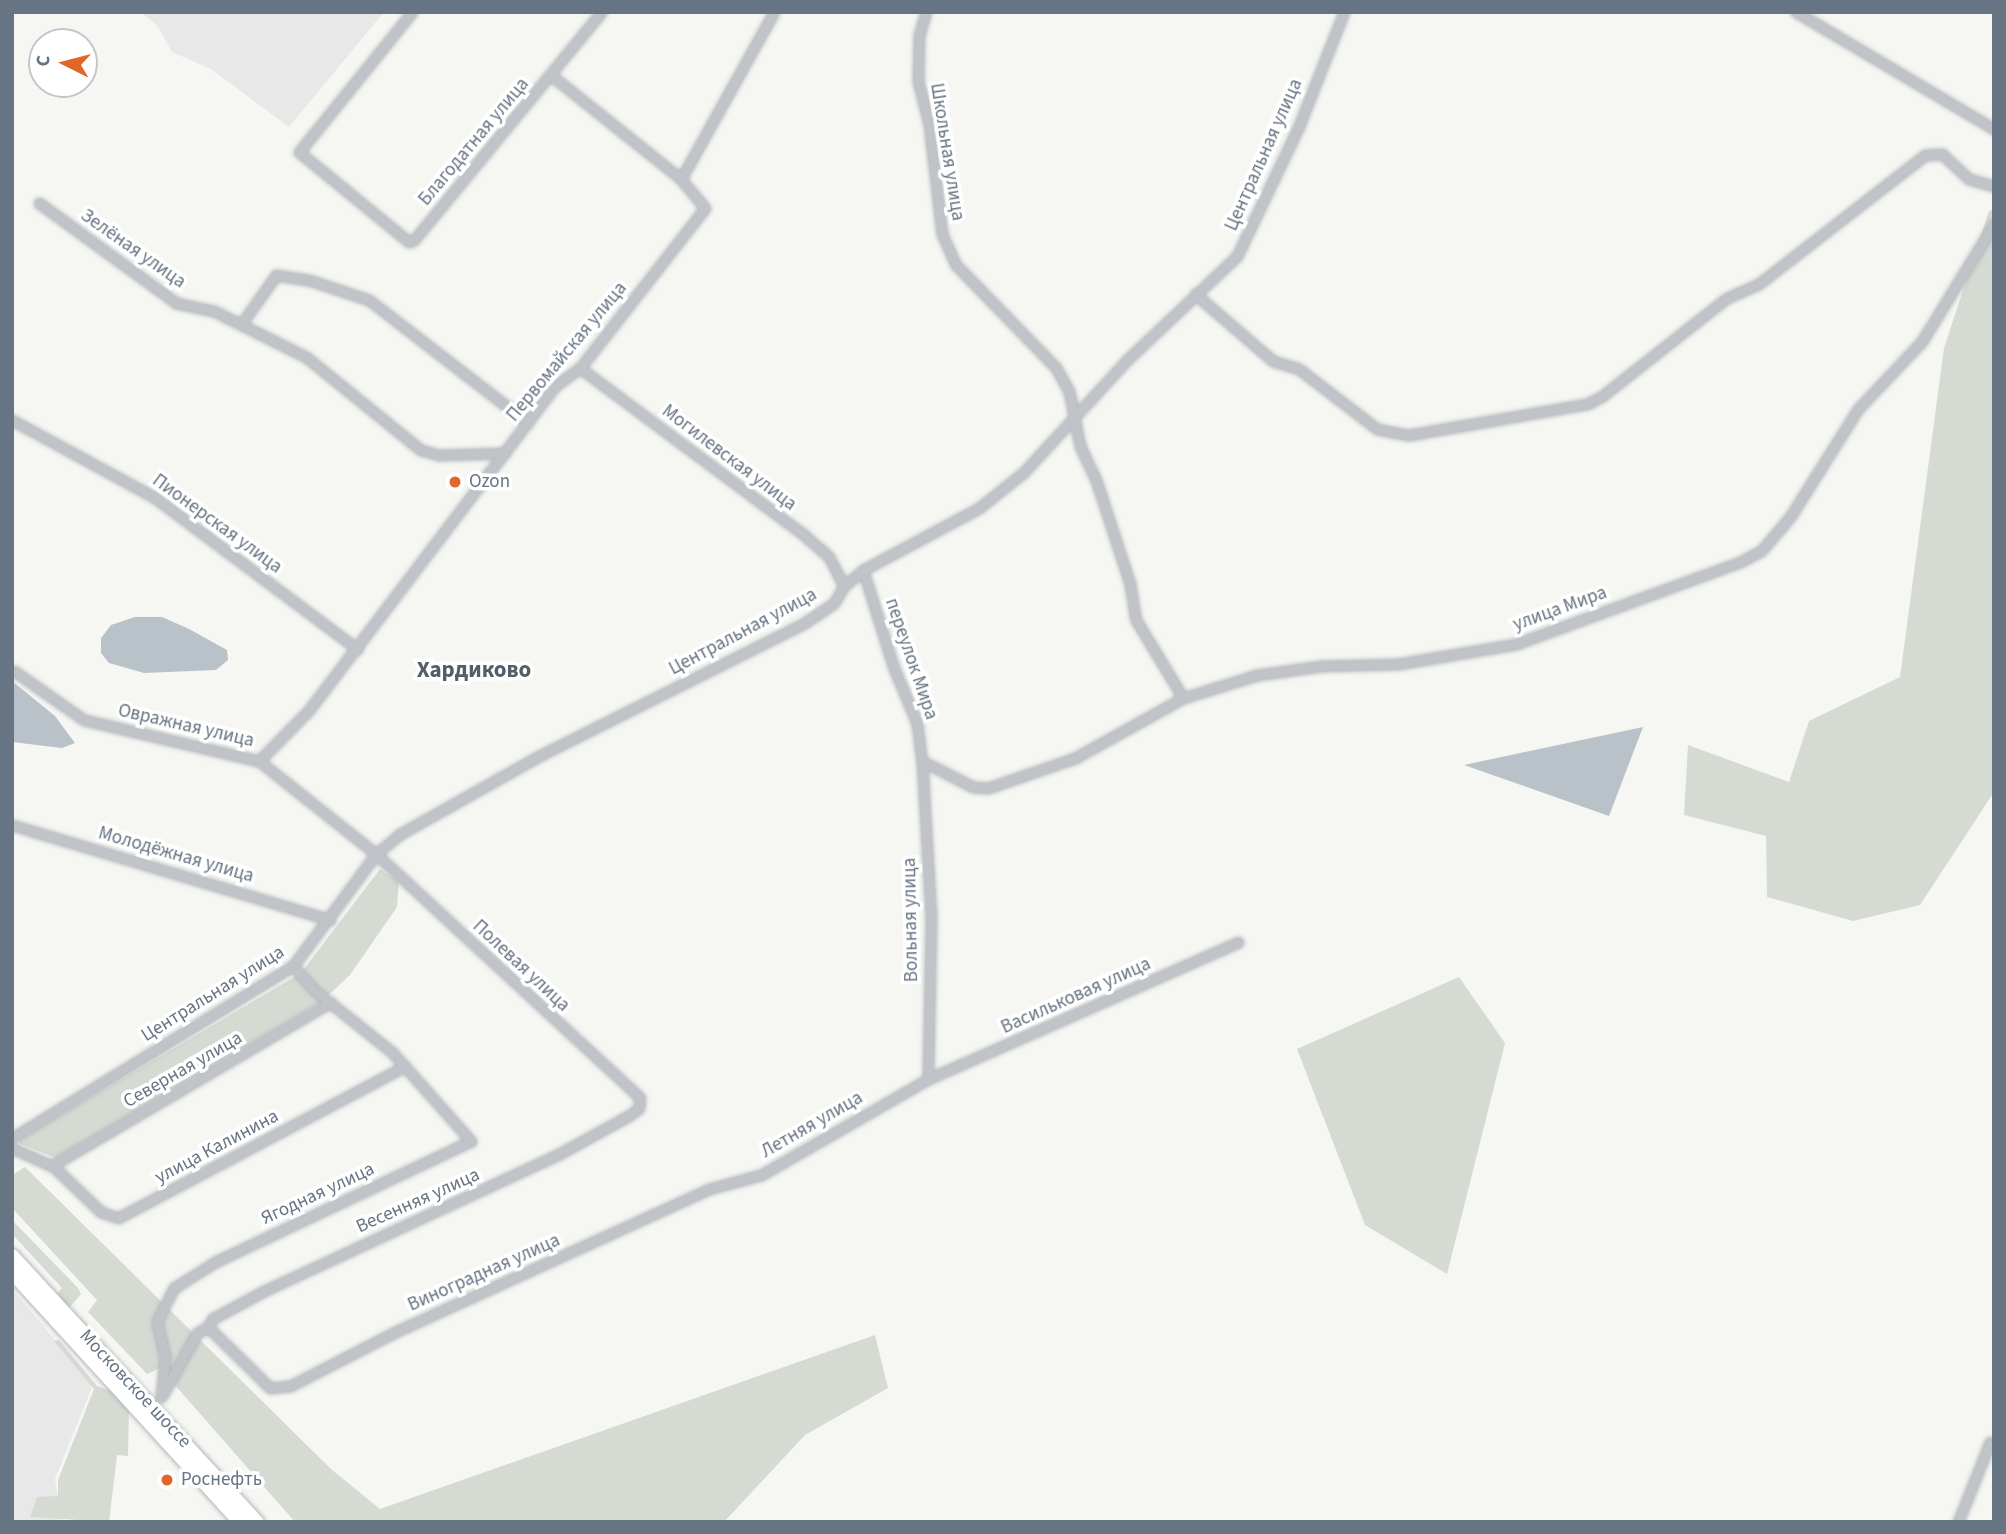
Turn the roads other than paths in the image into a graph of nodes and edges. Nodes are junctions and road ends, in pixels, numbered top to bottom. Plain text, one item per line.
1 (412, 12) edge
2 (601, 12) edge
3 (774, 12) edge
4 (926, 12) edge
5 (1344, 12) edge
6 (1796, 12) edge
7 (552, 76) junction
8 (1994, 129) edge
9 (681, 179) junction
10 (1994, 186) edge
11 (39, 203) dead end
12 (1994, 224) edge
13 (1195, 294) junction
14 (242, 323) junction
15 (580, 368) junction
16 (1075, 419) junction
17 (12, 420) edge
18 (528, 423) junction
19 (505, 453) junction
20 (863, 570) junction
21 (844, 586) junction
22 (357, 649) junction
23 (14, 671) dead end
24 (1183, 698) junction
25 (259, 761) junction
26 (922, 761) junction
27 (12, 825) edge
28 (376, 854) junction
29 (330, 920) junction
30 (1238, 942) dead end
31 (293, 966) junction
32 (331, 1002) junction
33 (405, 1066) junction
34 (928, 1079) junction
35 (641, 1101) joint
36 (12, 1138) edge
37 (12, 1148) edge
38 (53, 1167) junction
39 (709, 1189) joint
40 (12, 1256) edge
41 (12, 1272) edge
42 (208, 1327) junction
43 (157, 1402) junction
44 (1990, 1442) dead end
45 (240, 1522) edge
46 (257, 1522) edge
47 (1958, 1522) edge

1 - 7 street, Благодатная улица
2 - 7 street, Благодатная улица
3 - 9 street
4 - 16 street, Школьная улица
5 - 13 street, Центральная улица
6 - 8 street
7 - 9 street, Первомайская улица
9 - 15 street, Первомайская улица
10 - 13 street
11 - 14 street, Зелёная улица
12 - 24 street, улица Мира
13 - 16 street, Центральная улица
14 - 18 street
14 - 19 street, Зелёная улица
15 - 18 street, Первомайская улица
15 - 21 street, Могилевская улица
16 - 20 street, Центральная улица
16 - 24 street, Школьная улица
17 - 22 street, Пионерская улица
18 - 19 street, Первомайская улица
19 - 22 street, Первомайская улица
20 - 21 street, Центральная улица
20 - 26 street, переулок Мира
21 - 28 street, Центральная улица
22 - 25 street, Первомайская улица
23 - 25 street, Овражная улица
24 - 26 street, улица Мира
25 - 28 street, Овражная улица
26 - 34 street, Вольная улица
27 - 29 street, Молодёжная улица
28 - 29 street, Центральная улица
28 - 35 street, Полевая улица
29 - 31 street, Центральная улица
30 - 34 street, Васильковая улица
31 - 32 street
31 - 36 street, Центральная улица
32 - 33 street
32 - 38 street, Северная улица
33 - 38 street, улица Калинина
33 - 43 street, Ягодная улица
34 - 39 street, Летняя улица
35 - 42 street, Весенняя улица
37 - 38 street, улица Калинина
39 - 42 street, Виноградная улица
40 - 43 main road, Московское шоссе
41 - 45 main road, Московское шоссе
42 - 43 street, Весенняя улица
43 - 46 main road, Московское шоссе
44 - 47 street

